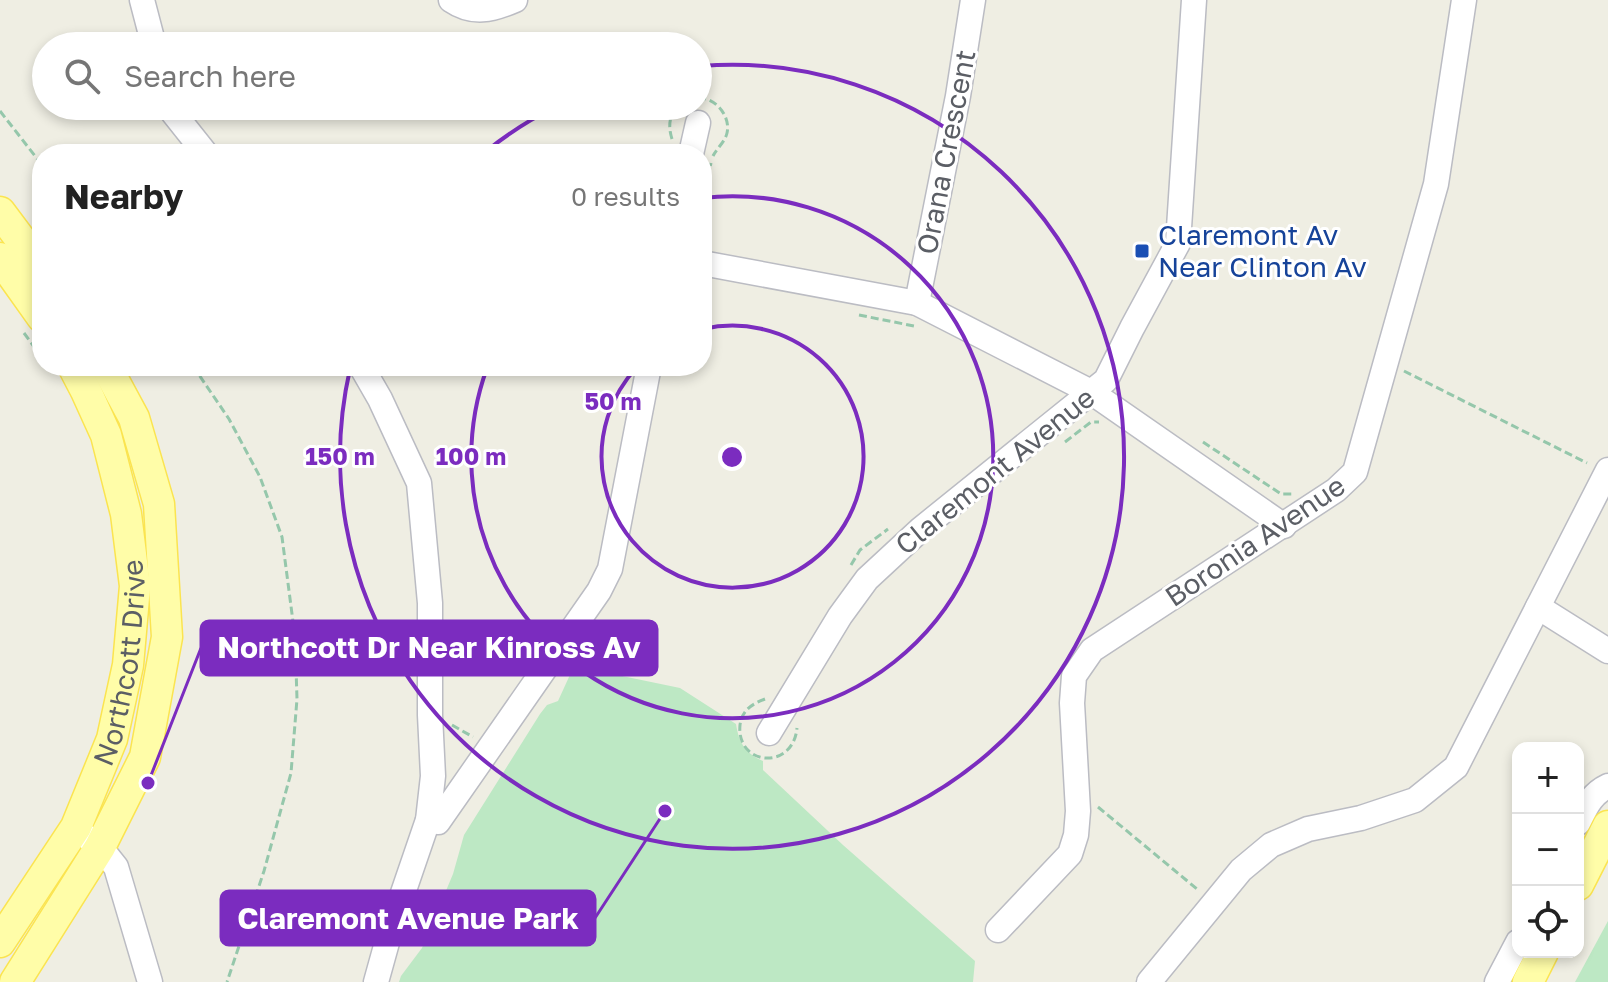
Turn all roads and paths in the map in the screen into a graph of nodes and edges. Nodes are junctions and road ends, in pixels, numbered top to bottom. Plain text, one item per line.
1 (142, 0) edge
2 (451, 0) edge
3 (515, 0) edge
4 (973, 0) edge
5 (1194, 0) edge
6 (1464, 0) edge
7 (150, 32) edge
8 (0, 111) edge
9 (179, 120) edge
10 (670, 120) edge
11 (698, 123) dead end
12 (198, 144) edge
13 (678, 144) edge
14 (687, 144) edge
15 (32, 152) edge
16 (0, 212) edge
17 (6, 254) edge
18 (32, 264) edge
19 (712, 265) edge
20 (32, 300) edge
21 (917, 303) junction
22 (1401, 369) dead end
23 (78, 376) edge
24 (111, 376) edge
25 (200, 376) edge
26 (367, 376) edge
27 (647, 376) edge
28 (1091, 392) junction
29 (1201, 441) dead end
30 (1607, 471) edge
31 (1294, 494) dead end
32 (1284, 526) junction
33 (1538, 607) junction
34 (1608, 651) edge
35 (452, 726) dead end
36 (769, 733) dead end
37 (476, 739) dead end
38 (1608, 786) edge
39 (1097, 807) dead end
40 (1582, 814) edge
41 (428, 820) junction
42 (1608, 826) edge
43 (76, 827) junction
44 (100, 847) junction
45 (1584, 873) edge
46 (1214, 903) junction
47 (998, 930) dead end
48 (0, 942) edge
49 (1512, 953) edge
50 (1540, 958) edge
51 (15, 982) edge
52 (150, 982) edge
53 (227, 982) edge
54 (376, 982) edge
55 (1149, 982) edge
56 (1497, 982) edge
57 (1528, 982) edge

1 - 7 street
2 - 3 street
4 - 21 street, Orana Crescent
5 - 28 street, Claremont Avenue
6 - 32 street, Boronia Avenue
8 - 15 path
9 - 12 street
10 - 13 path
11 - 14 street
16 - 17 main road
17 - 18 main road
17 - 20 main road
19 - 21 street
21 - 28 street
22 - 30 path
23 - 43 main road, Northcott Drive
24 - 44 main road, Northcott Drive
25 - 53 path
26 - 41 street
27 - 41 street
28 - 32 street
28 - 36 street, Claremont Avenue
29 - 31 path
30 - 33 street
32 - 47 street, Boronia Avenue
33 - 34 street
33 - 46 street
35 - 37 path
38 - 40 street
39 - 46 path
41 - 54 street
42 - 45 main road
43 - 44 street
43 - 48 main road, Northcott Drive
44 - 51 main road, Northcott Drive
44 - 52 street
46 - 55 street
49 - 56 street
50 - 57 main road

